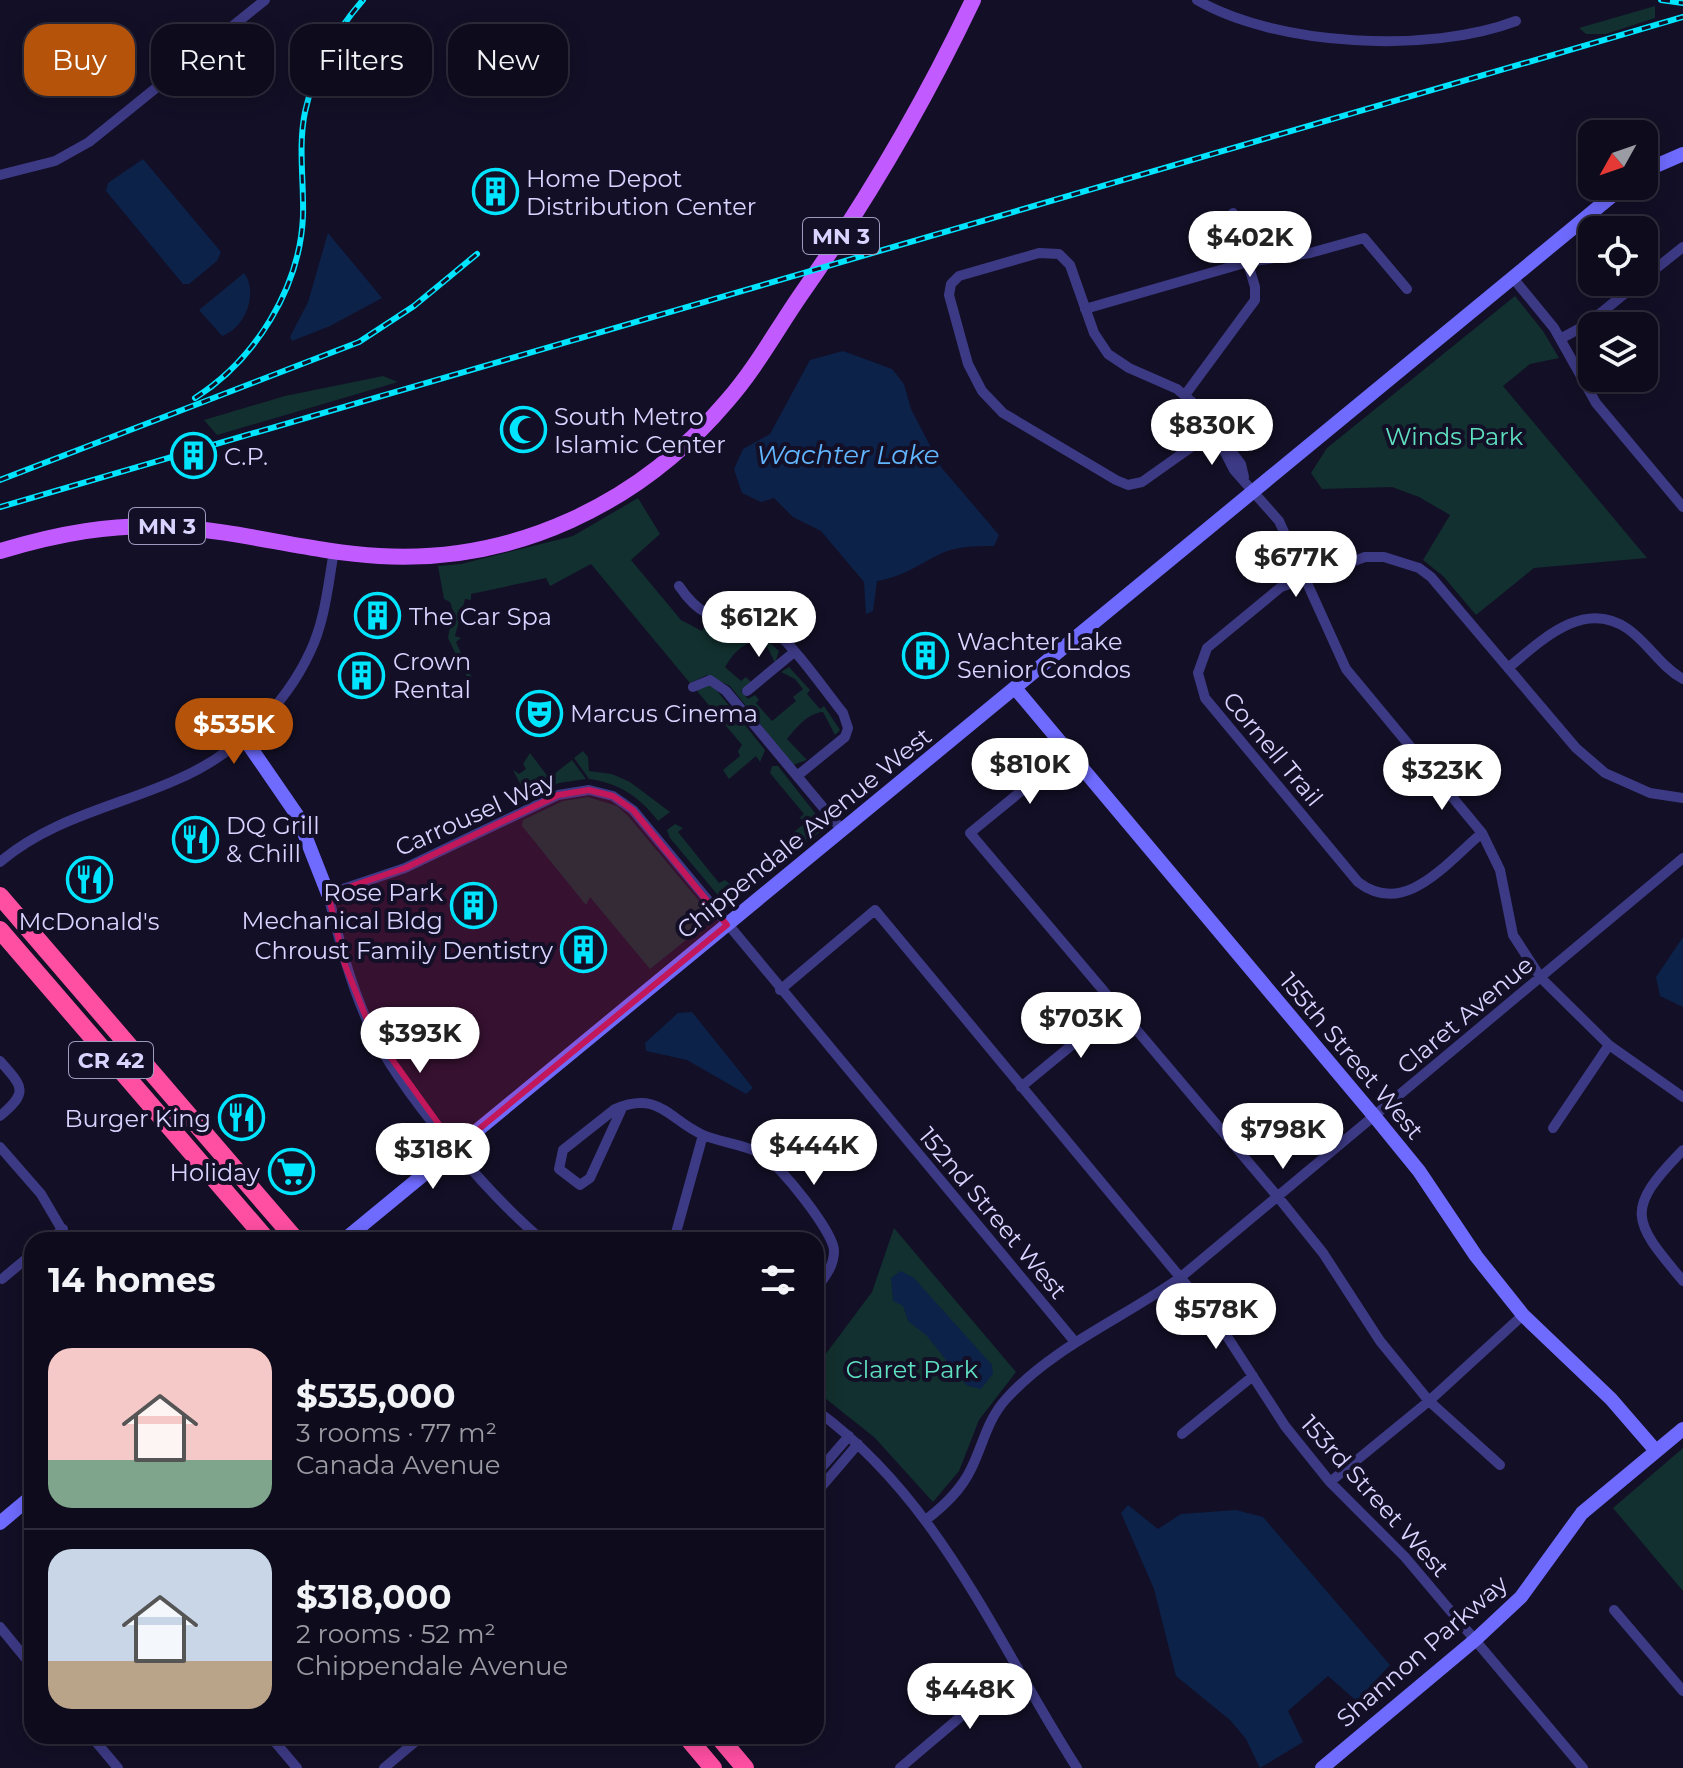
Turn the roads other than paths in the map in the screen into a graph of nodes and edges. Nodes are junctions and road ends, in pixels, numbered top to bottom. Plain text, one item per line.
1 (265, 0) edge
2 (973, 0) edge
3 (1197, 0) edge
4 (1516, 21) dead end
5 (1683, 154) edge
6 (1658, 165) edge
7 (0, 175) edge
8 (1607, 200) edge
9 (1233, 213) dead end
10 (1683, 247) edge
11 (1248, 262) junction
12 (1658, 267) edge
13 (1513, 278) junction
14 (1407, 289) dead end
15 (1622, 296) edge
16 (1085, 309) junction
17 (1560, 339) junction
18 (1185, 395) junction
19 (1214, 431) junction
20 (1254, 489) junction
21 (1683, 507) edge
22 (0, 551) edge
23 (334, 551) junction
24 (1305, 577) junction
25 (679, 586) dead end
26 (793, 653) junction
27 (1508, 668) junction
28 (1683, 679) edge
29 (693, 687) dead end
30 (1015, 688) junction
31 (747, 691) dead end
32 (244, 738) junction
33 (1069, 752) junction
34 (797, 776) junction
35 (1683, 798) edge
36 (842, 830) junction
37 (1482, 833) junction
38 (1683, 858) edge
39 (0, 862) edge
40 (328, 894) junction
41 (0, 896) edge
42 (727, 925) junction
43 (0, 930) edge
44 (18, 951) junction
45 (1541, 978) junction
46 (780, 990) junction
47 (1118, 1007) junction
48 (1609, 1045) junction
49 (0, 1061) edge
50 (153, 1075) junction
51 (1021, 1087) junction
52 (1683, 1097) edge
53 (623, 1106) junction
54 (0, 1116) edge
55 (1375, 1117) junction
56 (1553, 1128) dead end
57 (703, 1135) junction
58 (0, 1147) edge
59 (456, 1148) junction
60 (1683, 1150) edge
61 (1278, 1197) junction
62 (64, 1232) edge
63 (260, 1232) edge
64 (289, 1232) edge
65 (354, 1232) edge
66 (534, 1232) edge
67 (676, 1232) edge
68 (24, 1261) edge
69 (824, 1275) edge
70 (1181, 1277) junction
71 (2, 1279) edge
72 (1683, 1281) edge
73 (1523, 1315) junction
74 (1075, 1342) junction
75 (1253, 1376) junction
76 (1429, 1401) junction
77 (824, 1416) edge
78 (1683, 1429) edge
79 (1182, 1434) dead end
80 (849, 1436) junction
81 (858, 1444) junction
82 (1656, 1451) junction
83 (824, 1465) edge
84 (1500, 1465) dead end
85 (1330, 1482) junction
86 (824, 1484) edge
87 (24, 1503) edge
88 (927, 1519) junction
89 (0, 1523) edge
90 (1614, 1610) dead end
91 (0, 1627) edge
92 (1475, 1640) junction
93 (24, 1656) edge
94 (1018, 1668) junction
95 (1683, 1691) edge
96 (98, 1744) edge
97 (277, 1744) edge
98 (412, 1744) edge
99 (693, 1744) edge
100 (725, 1744) edge
101 (118, 1768) edge
102 (297, 1768) edge
103 (384, 1768) edge
104 (713, 1768) edge
105 (745, 1768) edge
106 (900, 1768) edge
107 (1077, 1768) edge
108 (1322, 1768) edge
109 (1583, 1768) edge

1 - 7 street
2 - 23 main road, MN 3
3 - 4 street
5 - 6 street
8 - 13 street, Chippendale Avenue West
9 - 11 street
10 - 12 street
11 - 14 street
11 - 16 street
11 - 18 street
13 - 17 street
13 - 20 street, Chippendale Avenue West
15 - 17 street
16 - 18 street
16 - 19 street
17 - 21 street
18 - 19 street
19 - 20 street
20 - 24 street
20 - 30 street, Chippendale Avenue West
22 - 23 main road, MN 3
23 - 32 street
24 - 27 street, Cornell Trail
24 - 37 street
24 - 37 street, Cornell Trail
25 - 26 street
26 - 31 street
26 - 34 street
27 - 28 street
27 - 35 street, Cornell Trail
29 - 34 street
30 - 33 street, 155th Street West
30 - 36 street, Chippendale Avenue West
32 - 39 street
32 - 40 street
33 - 47 street
33 - 55 street, 155th Street West
34 - 36 street
36 - 42 street, Chippendale Avenue West
37 - 45 street
38 - 45 street, Claret Avenue
40 - 42 street, Carrousel Way
40 - 59 street
41 - 50 highway, CR 42
42 - 46 street, 152nd Street West
42 - 59 street, Chippendale Avenue West
43 - 44 highway, CR 42
44 - 50 highway
44 - 63 highway, CR 42
45 - 48 street
45 - 55 street, Claret Avenue
46 - 51 street, 153rd Street West
46 - 74 street, 152nd Street West
47 - 51 street
47 - 61 street
48 - 52 street
48 - 56 street
49 - 54 street
50 - 64 highway, CR 42
51 - 70 street, 153rd Street West
53 - 53 street
53 - 57 street
55 - 61 street, Claret Avenue
55 - 73 street, 155th Street West
57 - 67 street
57 - 69 street
58 - 62 street
59 - 65 street, Chippendale Avenue West
59 - 66 street
60 - 72 street
61 - 70 street, Claret Avenue
61 - 76 street
68 - 71 street
70 - 74 street, Claret Avenue
70 - 75 street, 153rd Street West
73 - 76 street
73 - 82 street, 155th Street West
74 - 88 street, Claret Avenue
75 - 79 street
75 - 85 street, 153rd Street West
76 - 84 street
76 - 85 street
77 - 80 street
78 - 82 street, Shannon Parkway
80 - 81 street
80 - 83 street
81 - 86 street
81 - 88 street
82 - 92 street, Shannon Parkway
85 - 92 street, 153rd Street West
87 - 89 street
88 - 94 street
90 - 95 street
91 - 93 street
92 - 108 street, Shannon Parkway
92 - 109 street, 153rd Street West
94 - 106 street
94 - 107 street
96 - 101 street
97 - 102 street
98 - 103 street
99 - 104 highway
100 - 105 highway

